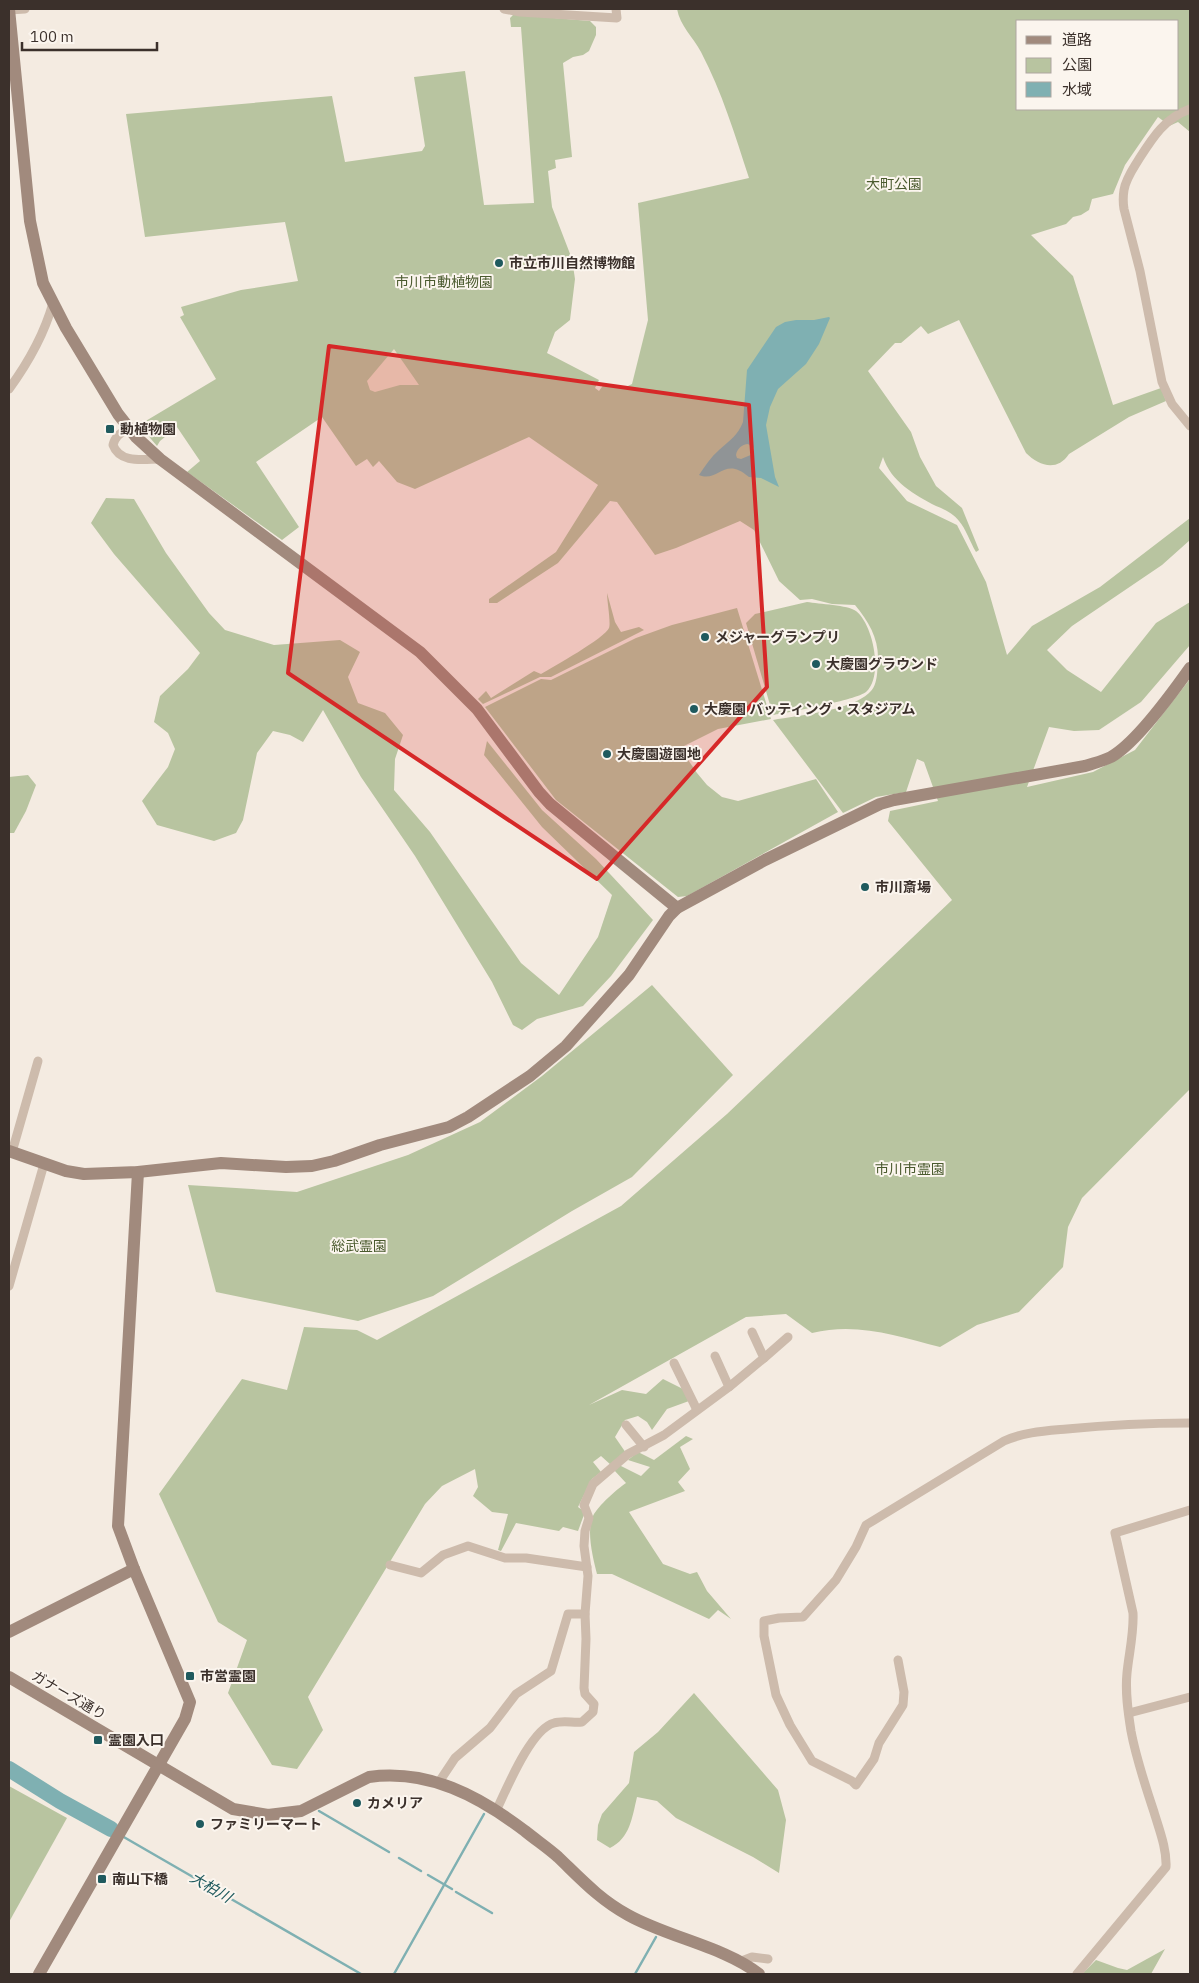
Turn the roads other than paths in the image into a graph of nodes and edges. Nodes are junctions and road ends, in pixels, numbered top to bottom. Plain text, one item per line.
1 (9, 9) edge
2 (25, 9) edge
3 (504, 9) edge
4 (616, 9) edge
5 (1190, 110) edge
6 (53, 303) junction
7 (9, 389) edge
8 (1190, 426) edge
9 (128, 428) junction
10 (160, 459) junction
11 (1190, 668) edge
12 (677, 908) junction
13 (38, 1061) dead end
14 (11, 1151) edge
15 (44, 1164) junction
16 (138, 1172) junction
17 (9, 1286) edge
18 (752, 1332) dead end
19 (788, 1337) dead end
20 (715, 1356) dead end
21 (764, 1358) junction
22 (674, 1363) dead end
23 (730, 1387) junction
24 (696, 1410) junction
25 (1190, 1423) edge
26 (626, 1425) dead end
27 (644, 1447) junction
28 (1190, 1510) edge
29 (390, 1565) dead end
30 (587, 1567) junction
31 (134, 1569) junction
32 (585, 1614) junction
33 (9, 1632) edge
34 (898, 1660) dead end
35 (9, 1677) edge
36 (1190, 1697) edge
37 (1129, 1713) junction
38 (159, 1765) junction
39 (439, 1782) junction
40 (497, 1809) junction
41 (768, 1959) dead end
42 (738, 1962) junction
43 (39, 1974) edge
44 (759, 1974) edge
45 (1077, 1974) edge

1 - 2 street
1 - 6 street
3 - 4 street
5 - 8 street
6 - 7 street
6 - 9 street
9 - 10 street
9 - 10 street
10 - 12 street
11 - 12 street
12 - 16 street
13 - 14 street
14 - 15 street
15 - 16 street
15 - 17 street
16 - 31 street
18 - 21 street
19 - 21 street
20 - 23 street
21 - 23 street
22 - 24 street
23 - 24 street
24 - 27 street
25 - 34 street
26 - 27 street
27 - 30 street
28 - 37 street
29 - 30 street
30 - 32 street
31 - 33 street
31 - 38 street
32 - 39 street
32 - 40 street
35 - 38 street, ガナーズ通り
36 - 37 street
37 - 45 street
38 - 39 street, ガナーズ通り
38 - 43 street
39 - 40 street, ガナーズ通り
40 - 42 street, ガナーズ通り
41 - 42 street
42 - 44 street, ガナーズ通り

